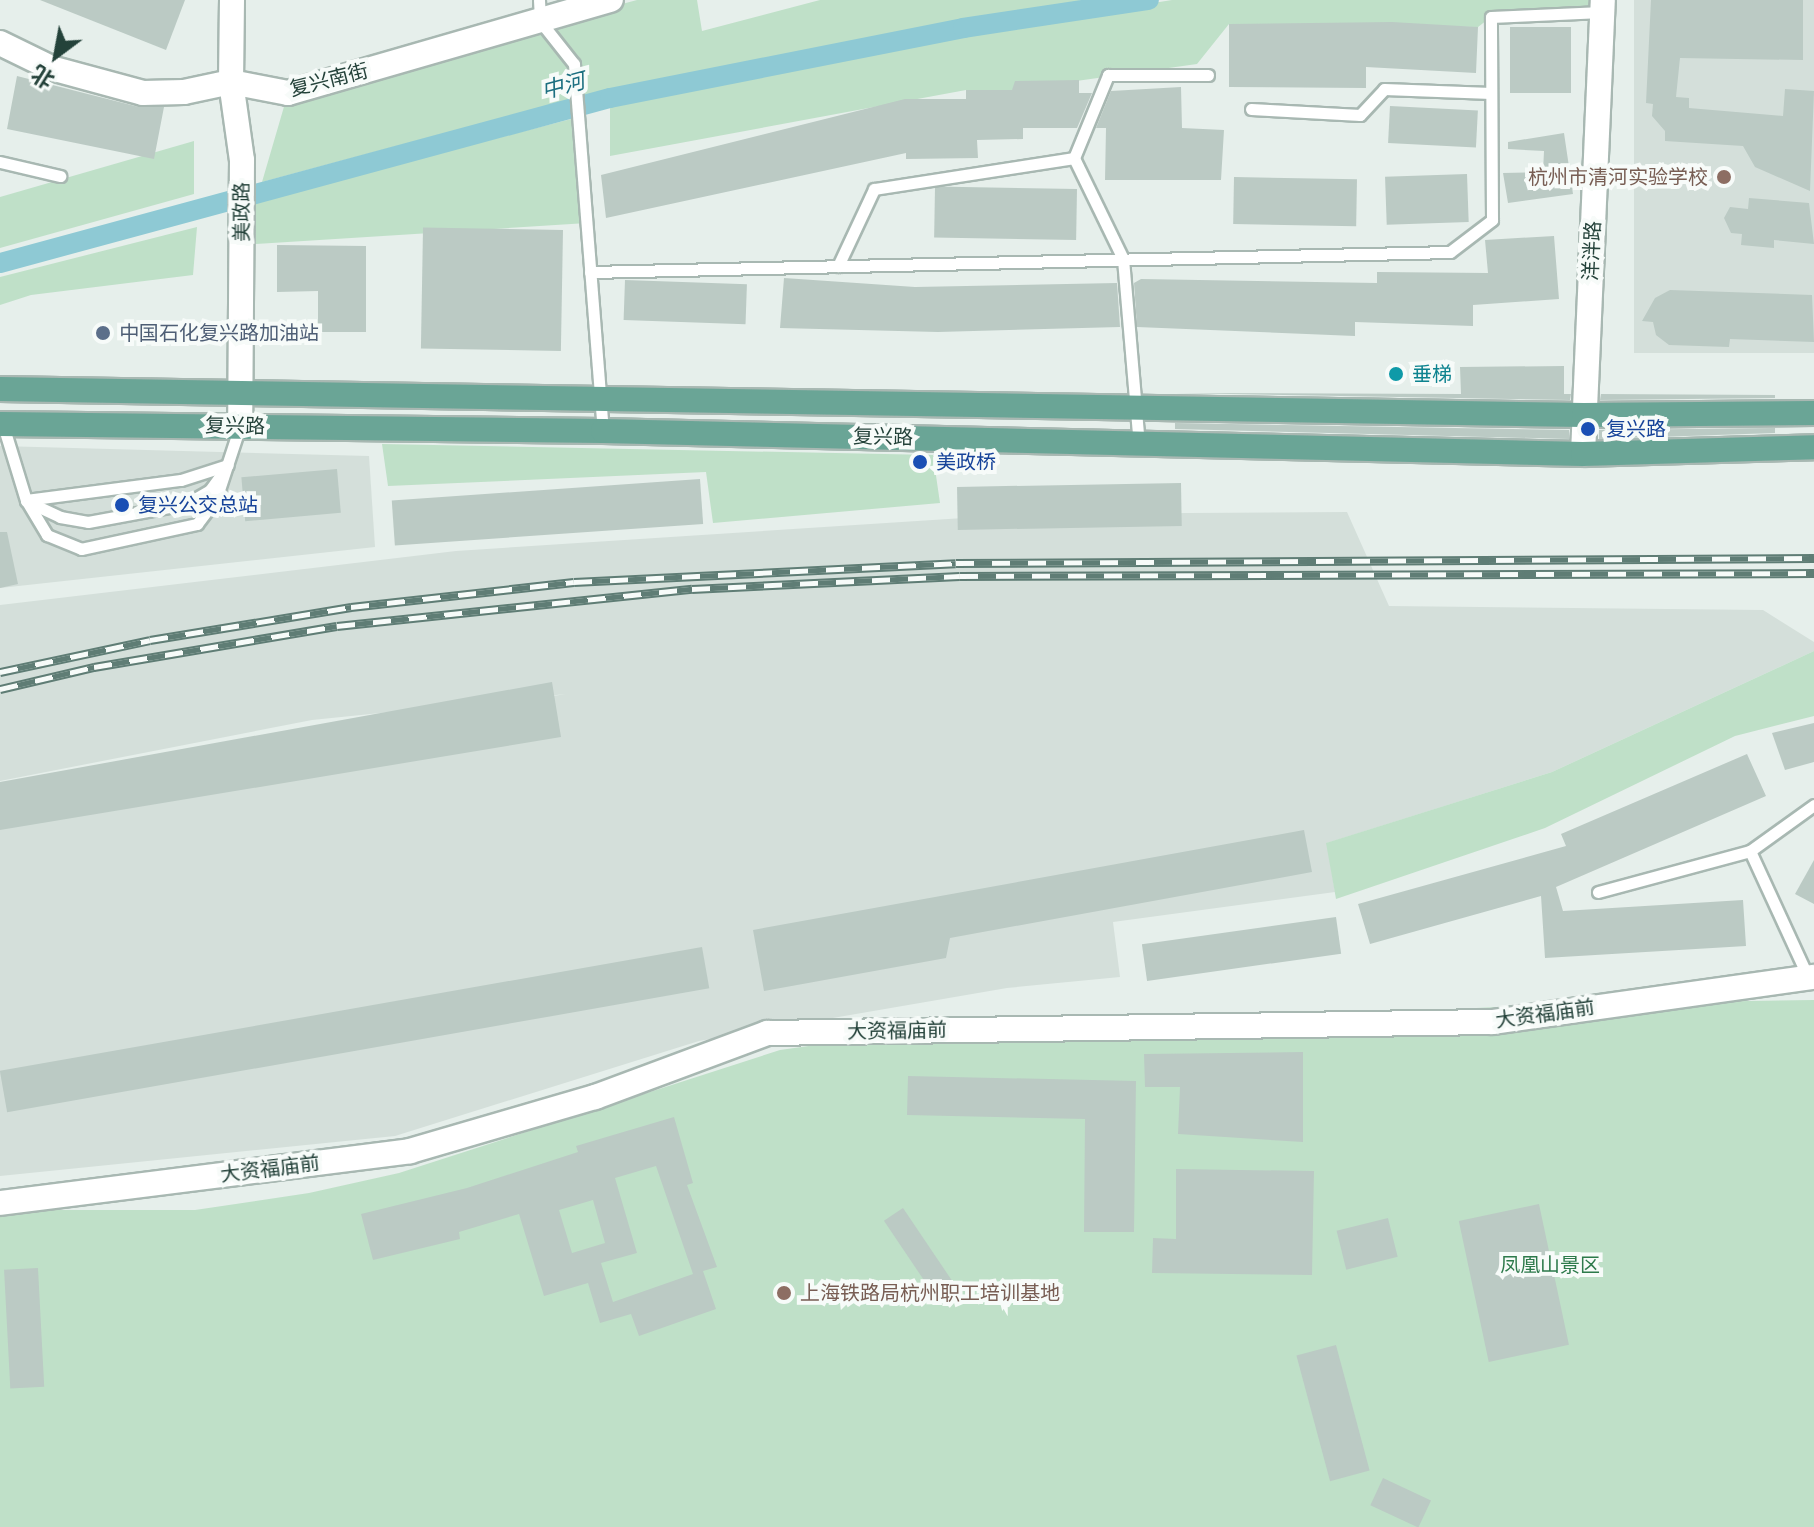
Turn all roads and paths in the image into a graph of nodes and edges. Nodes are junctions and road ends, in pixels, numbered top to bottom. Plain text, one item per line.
1 (232, 0) edge
2 (611, 0) edge
3 (1603, 6) edge
4 (540, 10) edge
5 (0, 43) edge
6 (1208, 75) dead end
7 (231, 82) junction
8 (1491, 93) junction
9 (1251, 109) dead end
10 (1074, 158) junction
11 (0, 162) edge
12 (60, 176) dead end
13 (1123, 259) junction
14 (838, 266) junction
15 (590, 272) junction
16 (0, 389) edge
17 (243, 393) junction
18 (597, 396) junction
19 (1139, 407) junction
20 (1814, 413) edge
21 (1584, 415) junction
22 (1, 424) edge
23 (240, 426) junction
24 (603, 431) junction
25 (1139, 444) junction
26 (1814, 447) edge
27 (1583, 454) junction
28 (228, 465) junction
29 (26, 500) junction
30 (1814, 805) edge
31 (1750, 851) junction
32 (1598, 892) dead end
33 (1811, 977) edge
34 (0, 1203) edge

1 - 7 street, 美政路
2 - 4 street, 复兴南街
3 - 8 lane
3 - 21 street, 洋泮路
4 - 7 street, 复兴南街
4 - 15 lane
5 - 7 street, 复兴南街
6 - 10 lane
7 - 17 street, 美政路
8 - 9 lane
8 - 13 lane
10 - 13 lane
10 - 14 lane
11 - 12 lane
13 - 14 lane
13 - 19 lane
14 - 15 lane
15 - 18 lane
16 - 17 main road, 复兴路
17 - 18 main road, 复兴路
17 - 23 street, 美政路
18 - 19 main road, 复兴路
18 - 24 lane
19 - 21 main road, 复兴路
19 - 25 lane
20 - 21 main road, 复兴路
21 - 27 street, 洋泮路
22 - 23 main road, 复兴路
22 - 29 lane
23 - 24 main road, 复兴路
23 - 28 lane
24 - 25 main road, 复兴路
25 - 27 main road, 复兴路
26 - 27 main road, 复兴路
28 - 29 lane
28 - 29 lane
28 - 29 lane
30 - 31 lane
31 - 32 lane
31 - 33 lane
33 - 34 street, 大资福庙前

